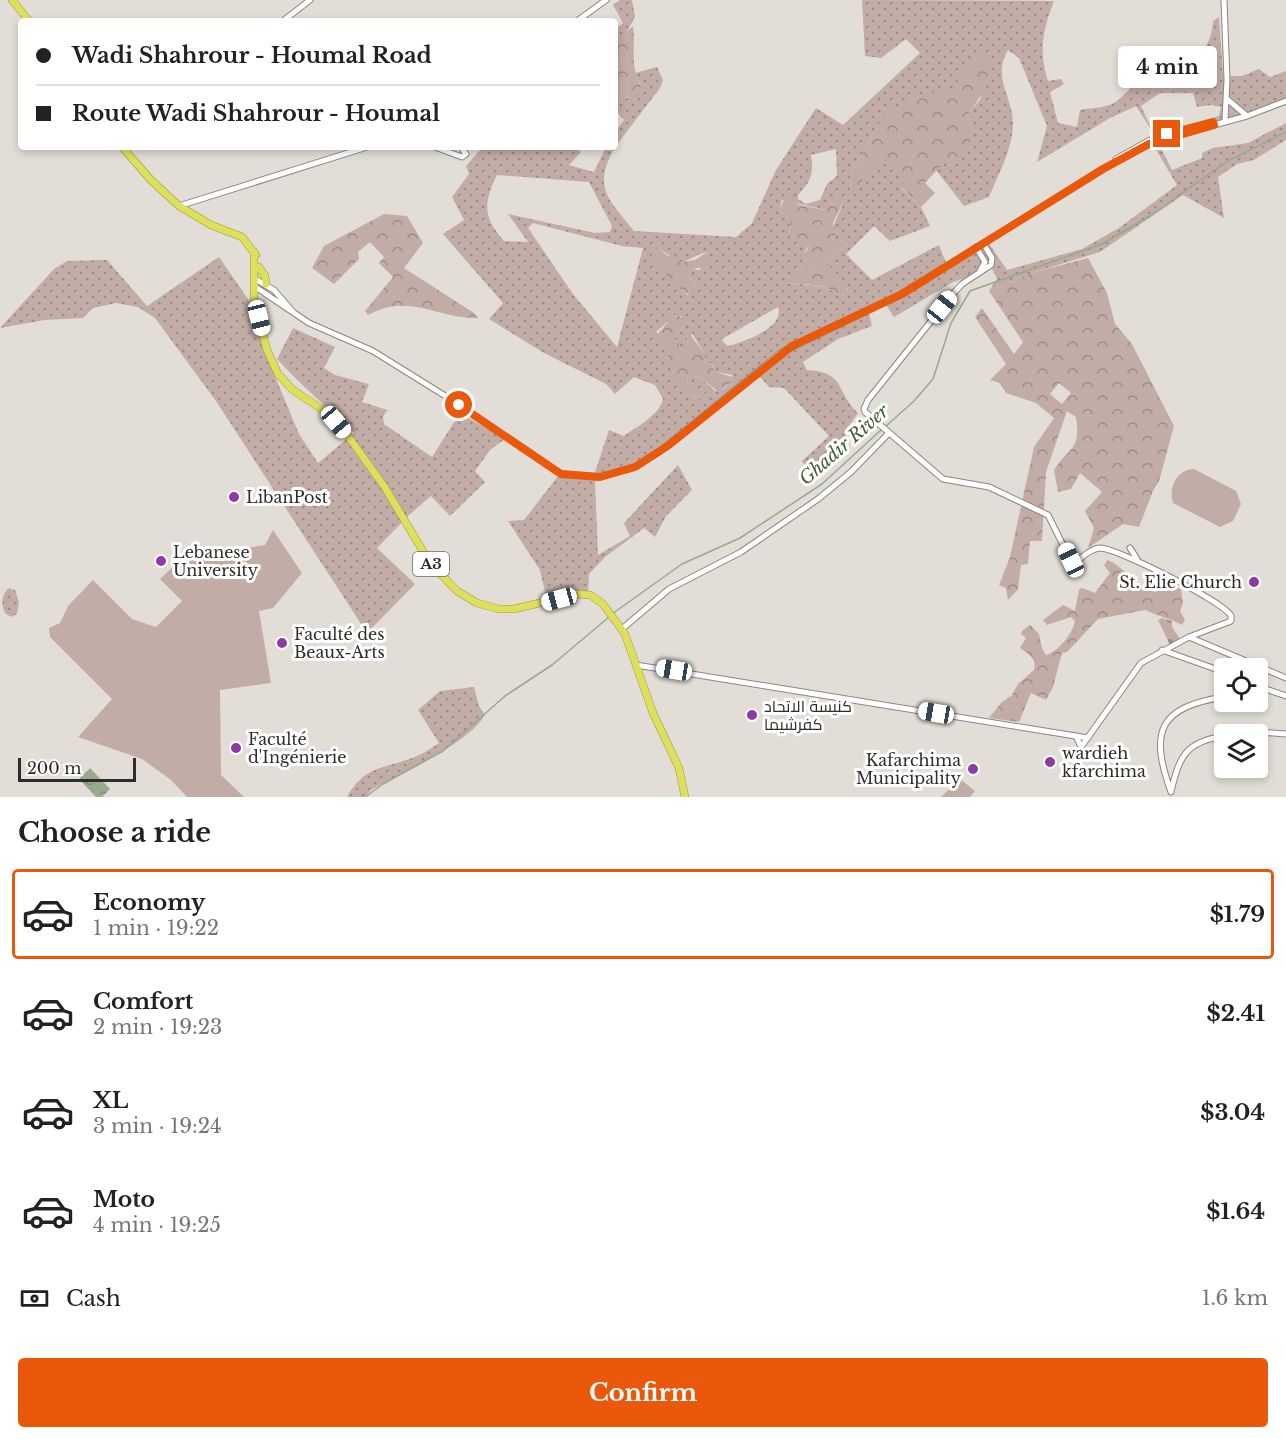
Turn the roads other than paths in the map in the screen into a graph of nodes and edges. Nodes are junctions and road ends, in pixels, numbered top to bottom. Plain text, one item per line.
1 (12, 0) edge
2 (310, 0) edge
3 (606, 0) edge
4 (1224, 0) edge
5 (27, 18) edge
6 (287, 18) edge
7 (581, 18) edge
8 (1227, 99) junction
9 (1286, 101) edge
10 (1246, 114) junction
11 (1225, 119) junction
12 (1213, 123) junction
13 (125, 150) edge
14 (356, 150) edge
15 (442, 150) edge
16 (463, 150) edge
17 (1130, 152) junction
18 (179, 206) junction
19 (982, 243) junction
20 (975, 247) junction
21 (254, 252) junction
22 (976, 275) junction
23 (258, 283) junction
24 (886, 432) junction
25 (1106, 540) dead end
26 (1130, 548) dead end
27 (1106, 549) junction
28 (1140, 562) junction
29 (622, 629) junction
30 (1189, 637) junction
31 (1162, 650) junction
32 (636, 665) junction
33 (1214, 668) edge
34 (1286, 678) edge
35 (1269, 691) edge
36 (1286, 696) edge
37 (1214, 699) edge
38 (1268, 733) edge
39 (1286, 734) edge
40 (1076, 736) junction
41 (1214, 737) edge
42 (1088, 738) junction
43 (685, 797) edge

1 - 5 highway
2 - 6 street
3 - 7 street
4 - 8 street
8 - 10 street
8 - 11 street
9 - 10 street
10 - 11 street
10 - 12 street
11 - 12 street
12 - 17 street
12 - 17 street
13 - 18 highway
14 - 18 street
15 - 16 street
17 - 19 street
18 - 21 highway
19 - 20 street
19 - 22 street
20 - 22 street
20 - 23 street
21 - 23 highway, A3
21 - 23 highway
22 - 24 street
23 - 29 highway, A3
24 - 27 street
24 - 29 street
25 - 27 street
26 - 28 street
27 - 28 street
28 - 30 street
29 - 32 highway, A3
30 - 31 street
30 - 34 street
31 - 33 street
31 - 42 street
32 - 40 street
32 - 43 highway, A3
35 - 36 street
37 - 41 street
38 - 39 street
40 - 42 street
40 - 42 street

